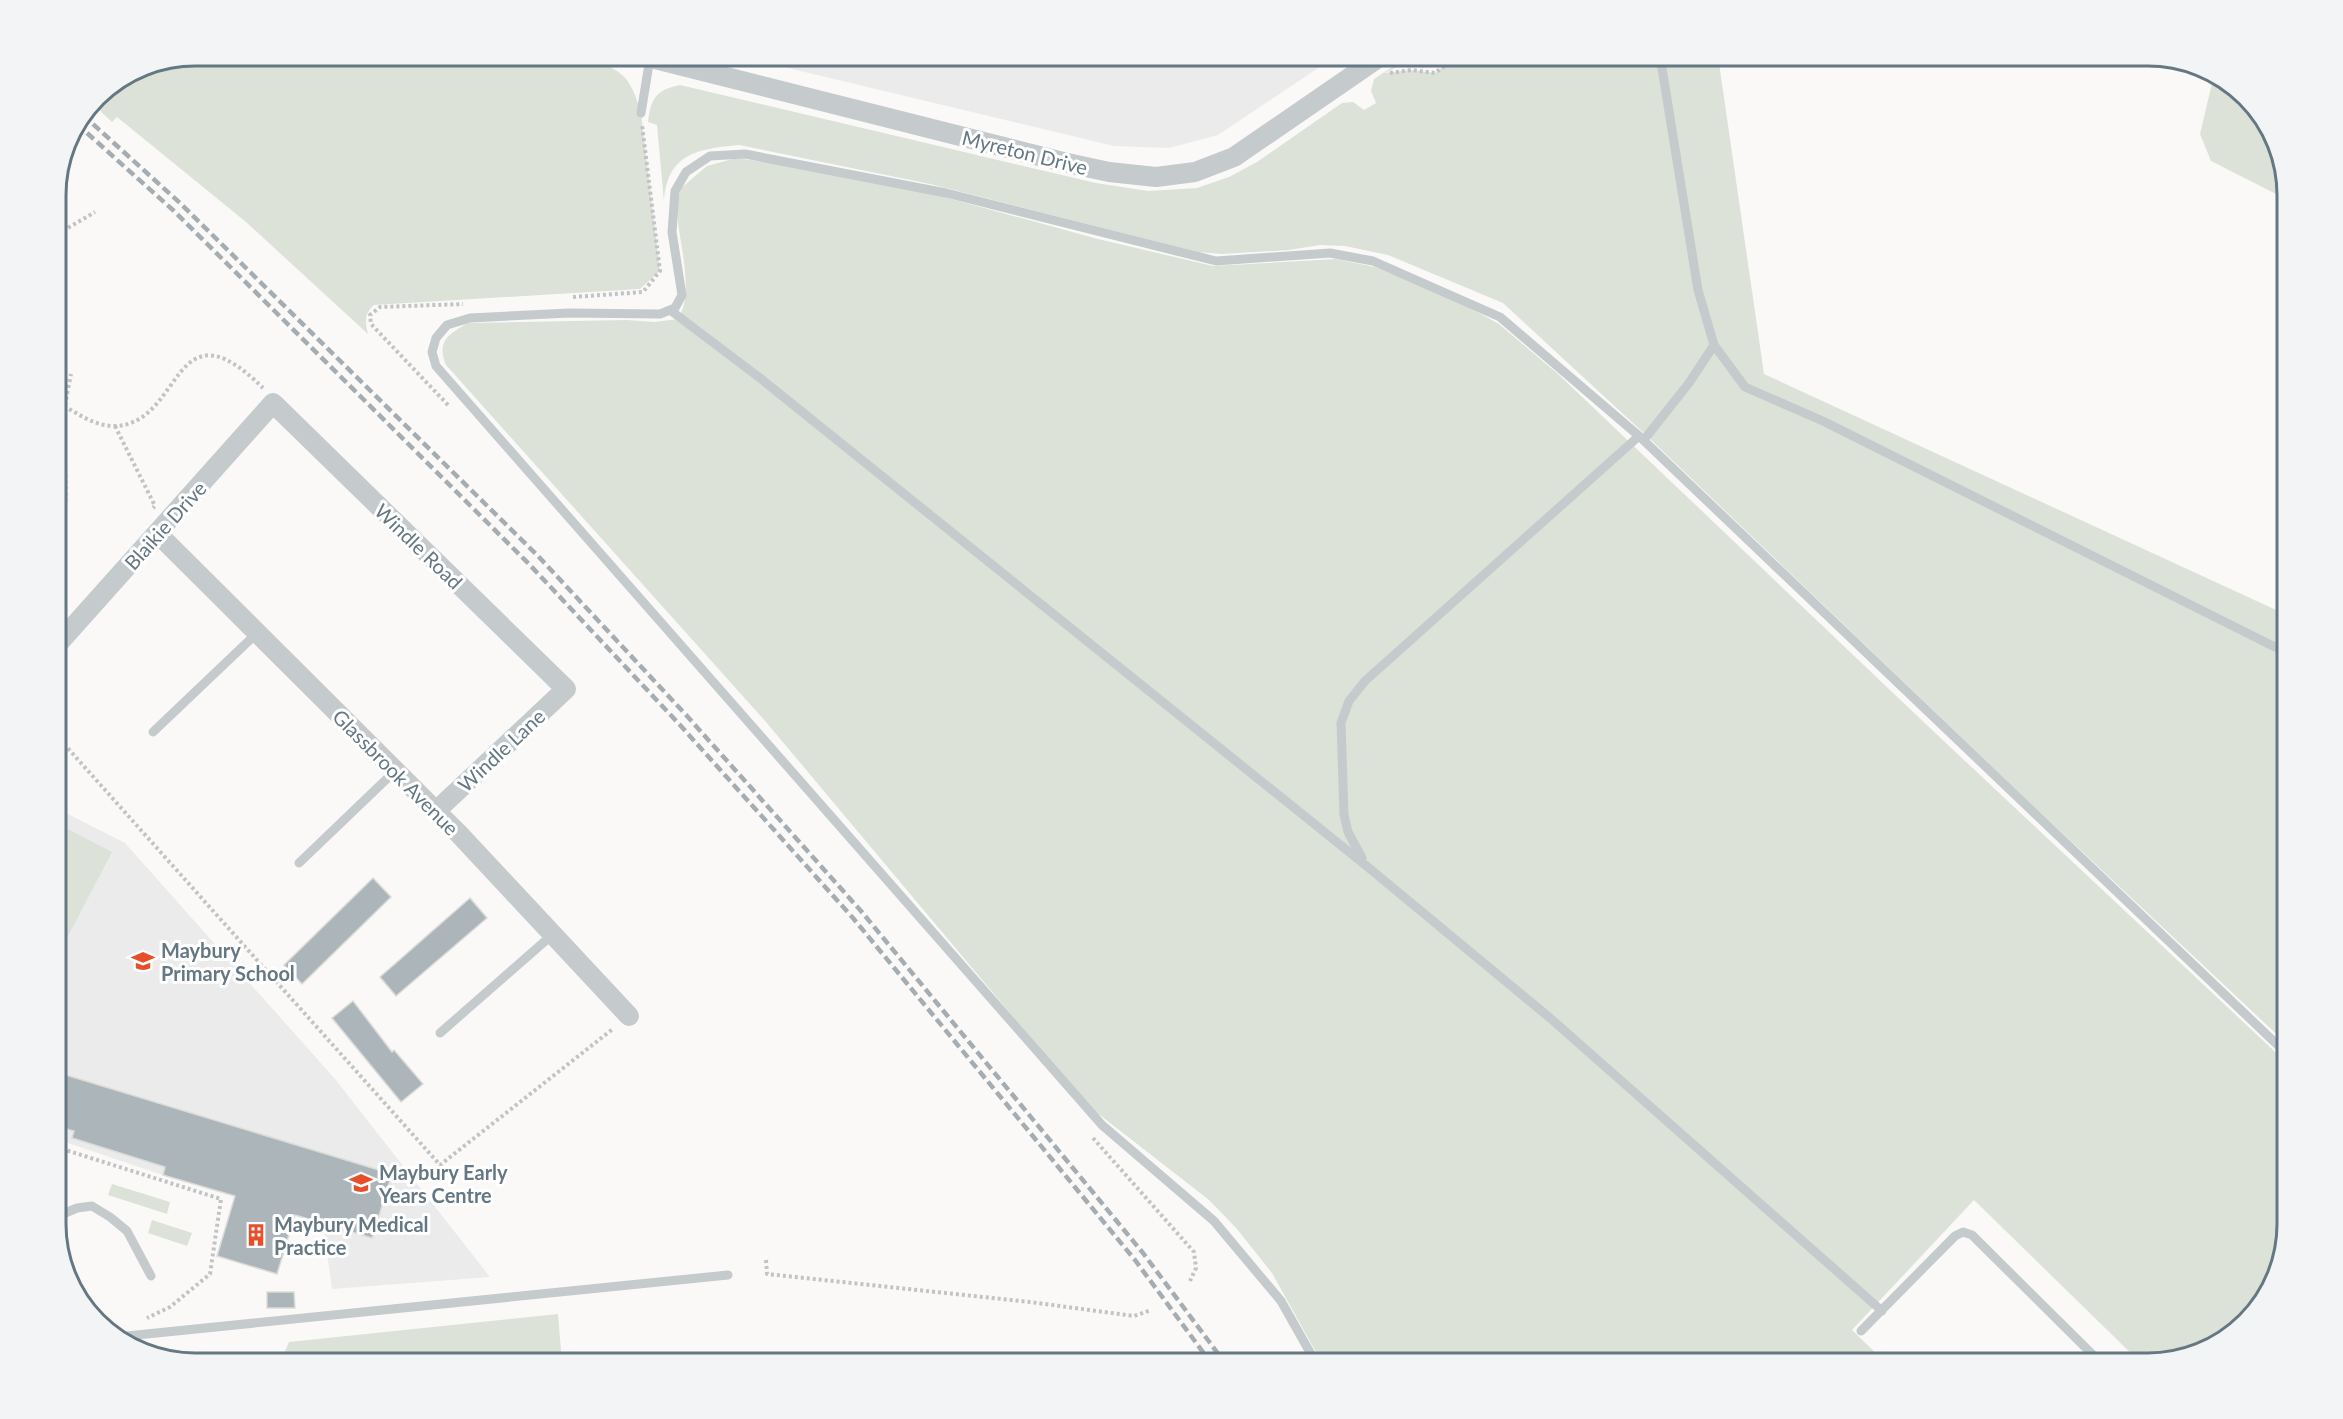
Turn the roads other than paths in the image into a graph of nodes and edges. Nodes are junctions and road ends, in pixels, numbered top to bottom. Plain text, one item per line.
1 (645, 66) edge
2 (682, 66) edge
3 (1366, 66) edge
4 (1662, 66) edge
5 (641, 113) road end
6 (670, 310) junction
7 (1714, 345) junction
8 (273, 403) joint
9 (1643, 436) junction
10 (157, 533) junction
11 (257, 633) junction
12 (66, 635) edge
13 (2277, 648) edge
14 (566, 689) joint
15 (153, 732) dead end
16 (395, 771) junction
17 (436, 812) junction
18 (299, 863) dead end
19 (1369, 868) junction
20 (552, 934) junction
21 (628, 1016) road end
22 (440, 1033) dead end
23 (2277, 1043) edge
24 (66, 1213) edge
25 (728, 1275) dead end
26 (151, 1276) dead end
27 (1882, 1311) junction
28 (1861, 1331) dead end
29 (130, 1336) edge
30 (1310, 1353) edge
31 (2090, 1353) edge

1 - 5 lane
2 - 3 street, Myreton Drive
4 - 7 lane
6 - 9 lane
6 - 19 lane
6 - 30 lane
7 - 9 lane
7 - 13 lane
8 - 10 street, Blaikie Drive
8 - 14 street, Windle Road
9 - 19 lane
9 - 23 lane
10 - 11 street, Glassbrook Avenue
10 - 12 street, Blaikie Drive
11 - 15 lane
11 - 16 street, Glassbrook Avenue
14 - 17 street, Windle Lane
16 - 17 street, Glassbrook Avenue
16 - 18 lane
17 - 20 street, Glassbrook Avenue
19 - 27 lane
20 - 21 street, Glassbrook Avenue
20 - 22 lane
24 - 26 lane
25 - 29 lane
27 - 28 lane
27 - 31 lane

